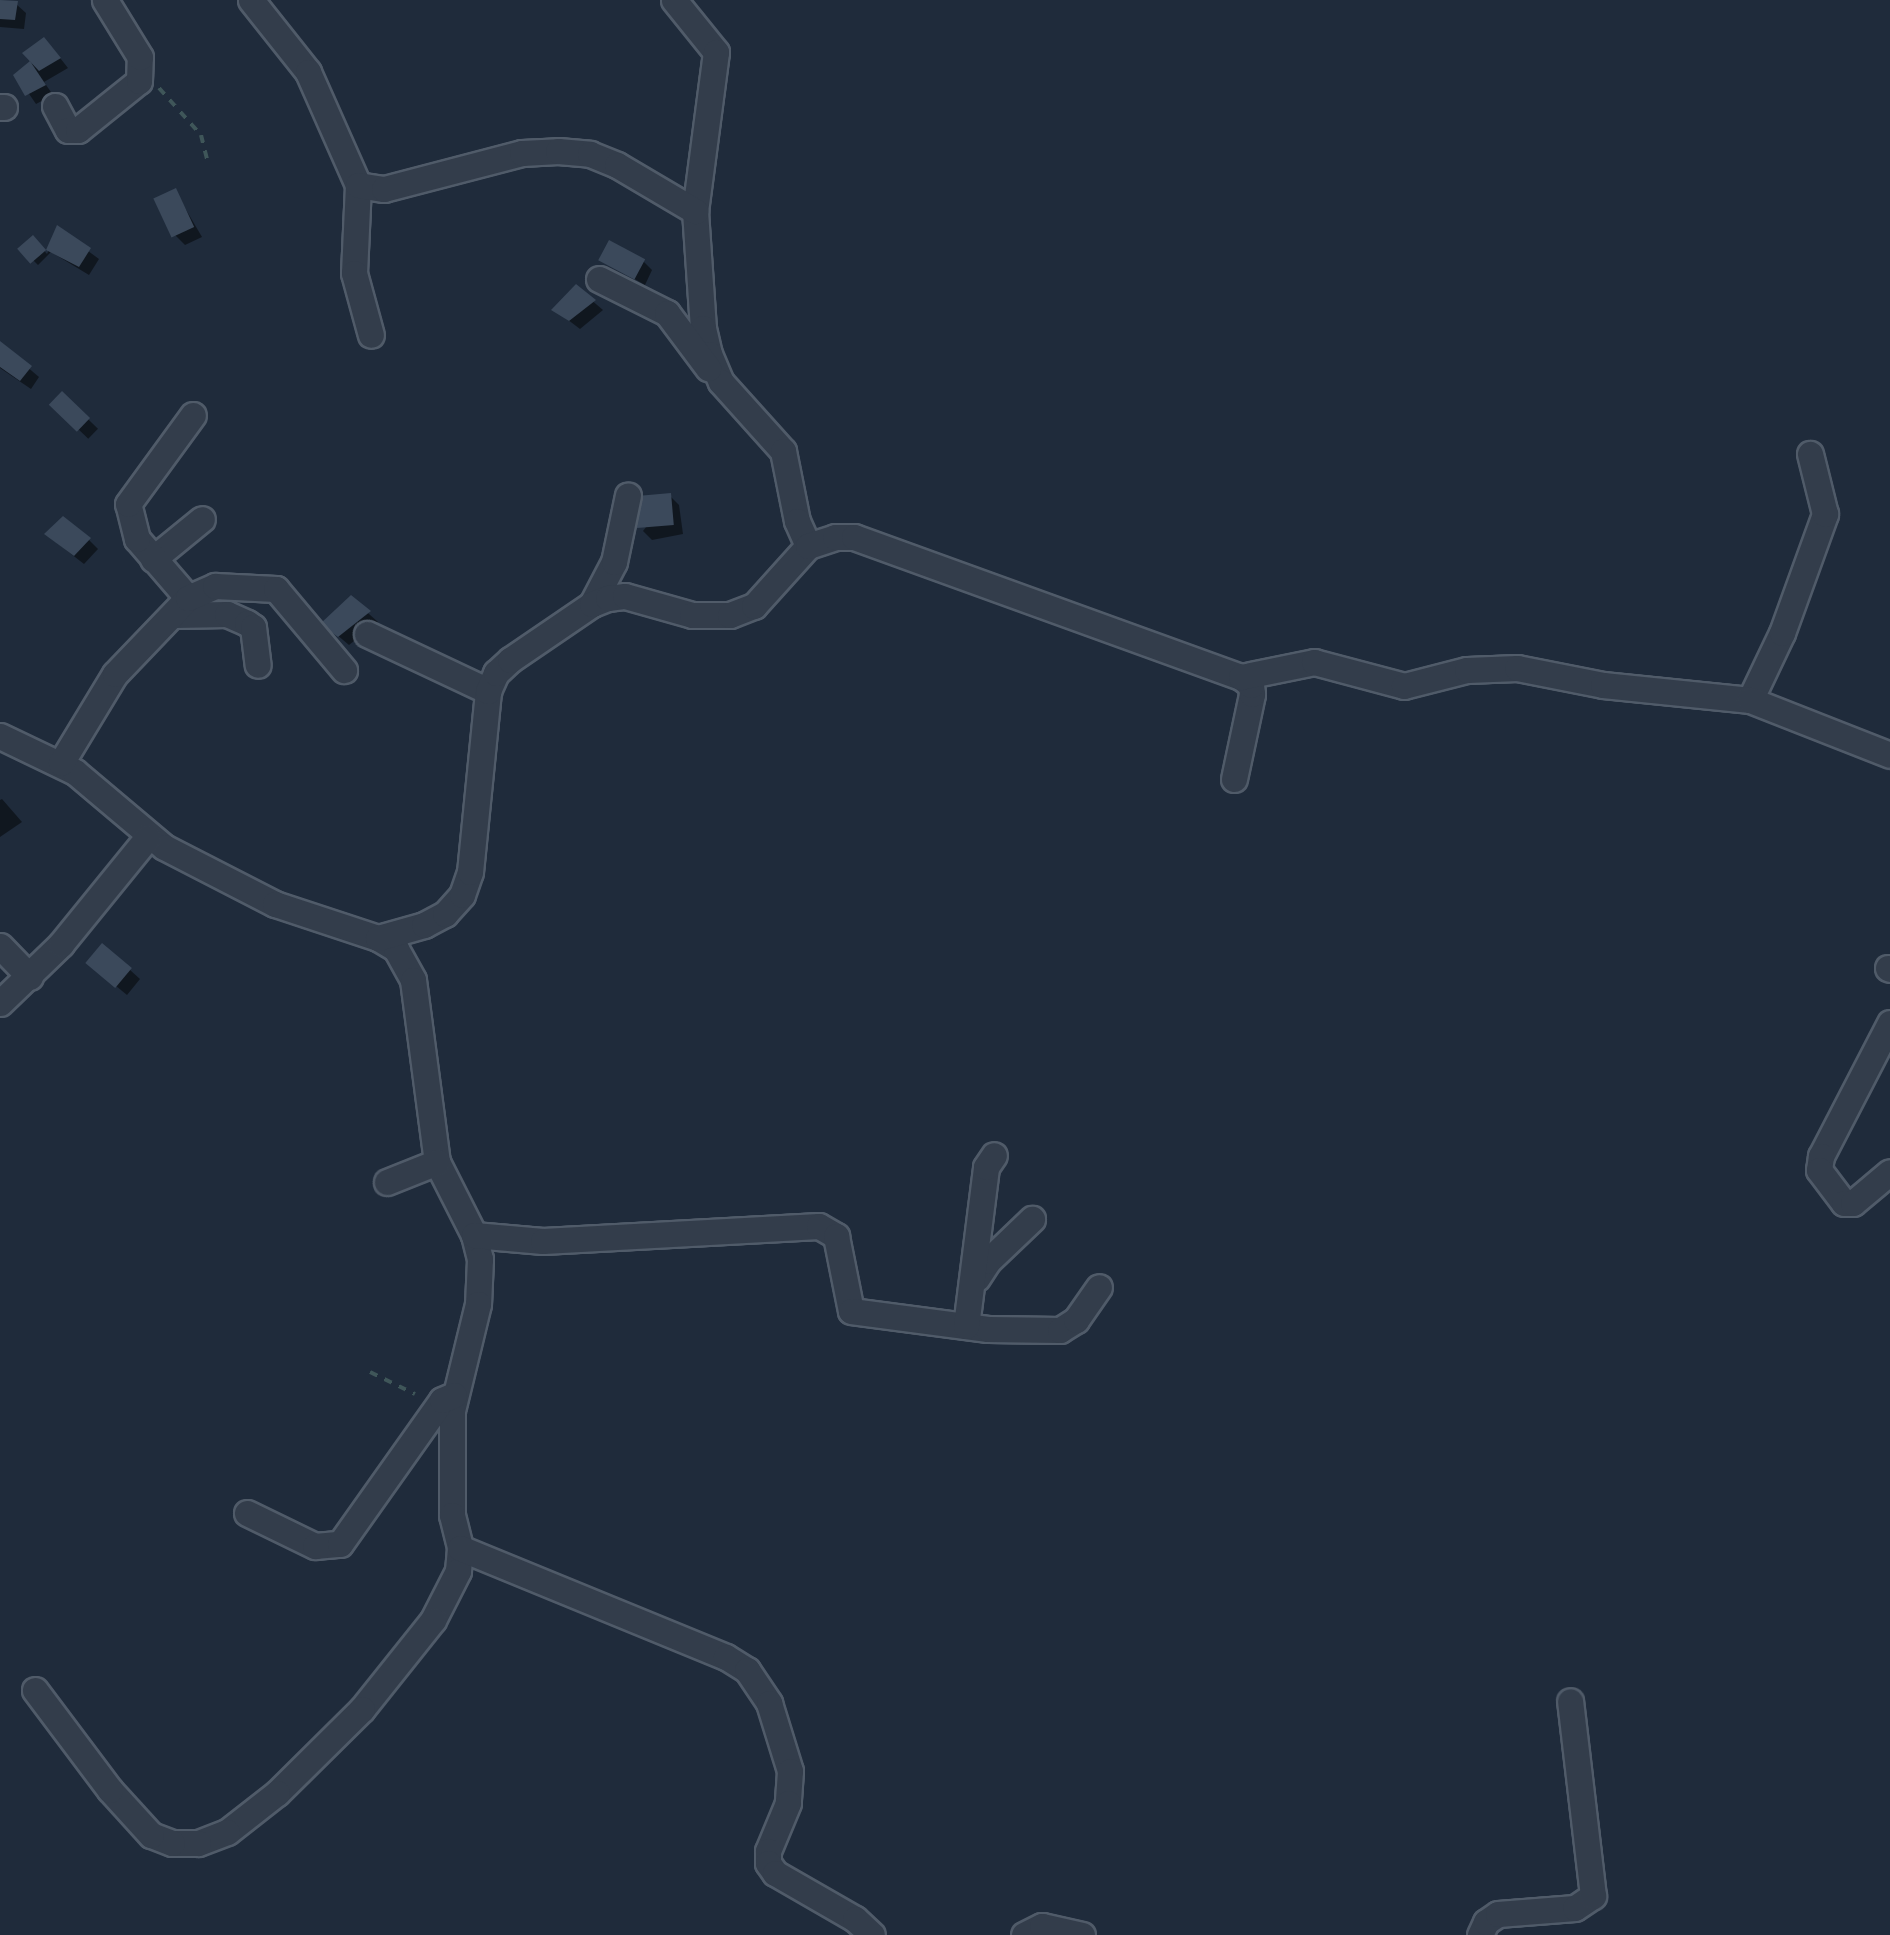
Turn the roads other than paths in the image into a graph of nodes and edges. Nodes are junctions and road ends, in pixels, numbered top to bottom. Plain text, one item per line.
1 (106, 0) edge
2 (251, 0) edge
3 (674, 0) edge
4 (54, 106) dead end
5 (358, 186) junction
6 (696, 211) junction
7 (598, 279) dead end
8 (371, 334) dead end
9 (722, 382) junction
10 (193, 415) dead end
11 (1810, 454) dead end
12 (628, 495) dead end
13 (202, 520) dead end
14 (808, 546) junction
15 (153, 560) junction
16 (592, 604) junction
17 (181, 606) junction
18 (367, 634) dead end
19 (258, 665) dead end
20 (344, 670) dead end
21 (1240, 677) junction
22 (488, 691) junction
23 (1750, 700) junction
24 (0, 736) edge
25 (1890, 755) edge
26 (61, 763) junction
27 (1234, 779) dead end
28 (148, 837) junction
29 (378, 938) junction
30 (0, 946) edge
31 (30, 977) junction
32 (0, 1003) edge
33 (1890, 1023) edge
34 (994, 1155) dead end
35 (437, 1162) junction
36 (1890, 1172) edge
37 (387, 1182) dead end
38 (1032, 1219) dead end
39 (474, 1236) junction
40 (974, 1282) junction
41 (1098, 1287) dead end
42 (966, 1326) junction
43 (448, 1398) junction
44 (247, 1513) dead end
45 (460, 1548) junction
46 (35, 1690) dead end
47 (1570, 1702) dead end
48 (872, 1935) edge
49 (1024, 1935) edge
50 (1082, 1935) edge
51 (1480, 1935) edge

1 - 4 street
2 - 5 street
3 - 6 street
5 - 6 street
5 - 8 street
6 - 9 street
7 - 9 street
9 - 14 street
10 - 15 street
11 - 23 street
12 - 16 street
13 - 15 street
14 - 16 street
14 - 21 street
15 - 17 street
16 - 22 street
17 - 19 street
17 - 20 street
17 - 26 street
18 - 22 street
21 - 23 street
21 - 27 street
22 - 29 street
23 - 25 street
24 - 26 street
26 - 28 street
28 - 29 street
28 - 31 street
29 - 35 street
30 - 31 street
31 - 32 street
33 - 36 street
34 - 40 street
35 - 37 street
35 - 39 street
38 - 40 street
39 - 42 street
39 - 43 street
40 - 42 street
41 - 42 street
43 - 44 street
43 - 45 street
45 - 46 street
45 - 48 street
47 - 51 street
49 - 50 street

